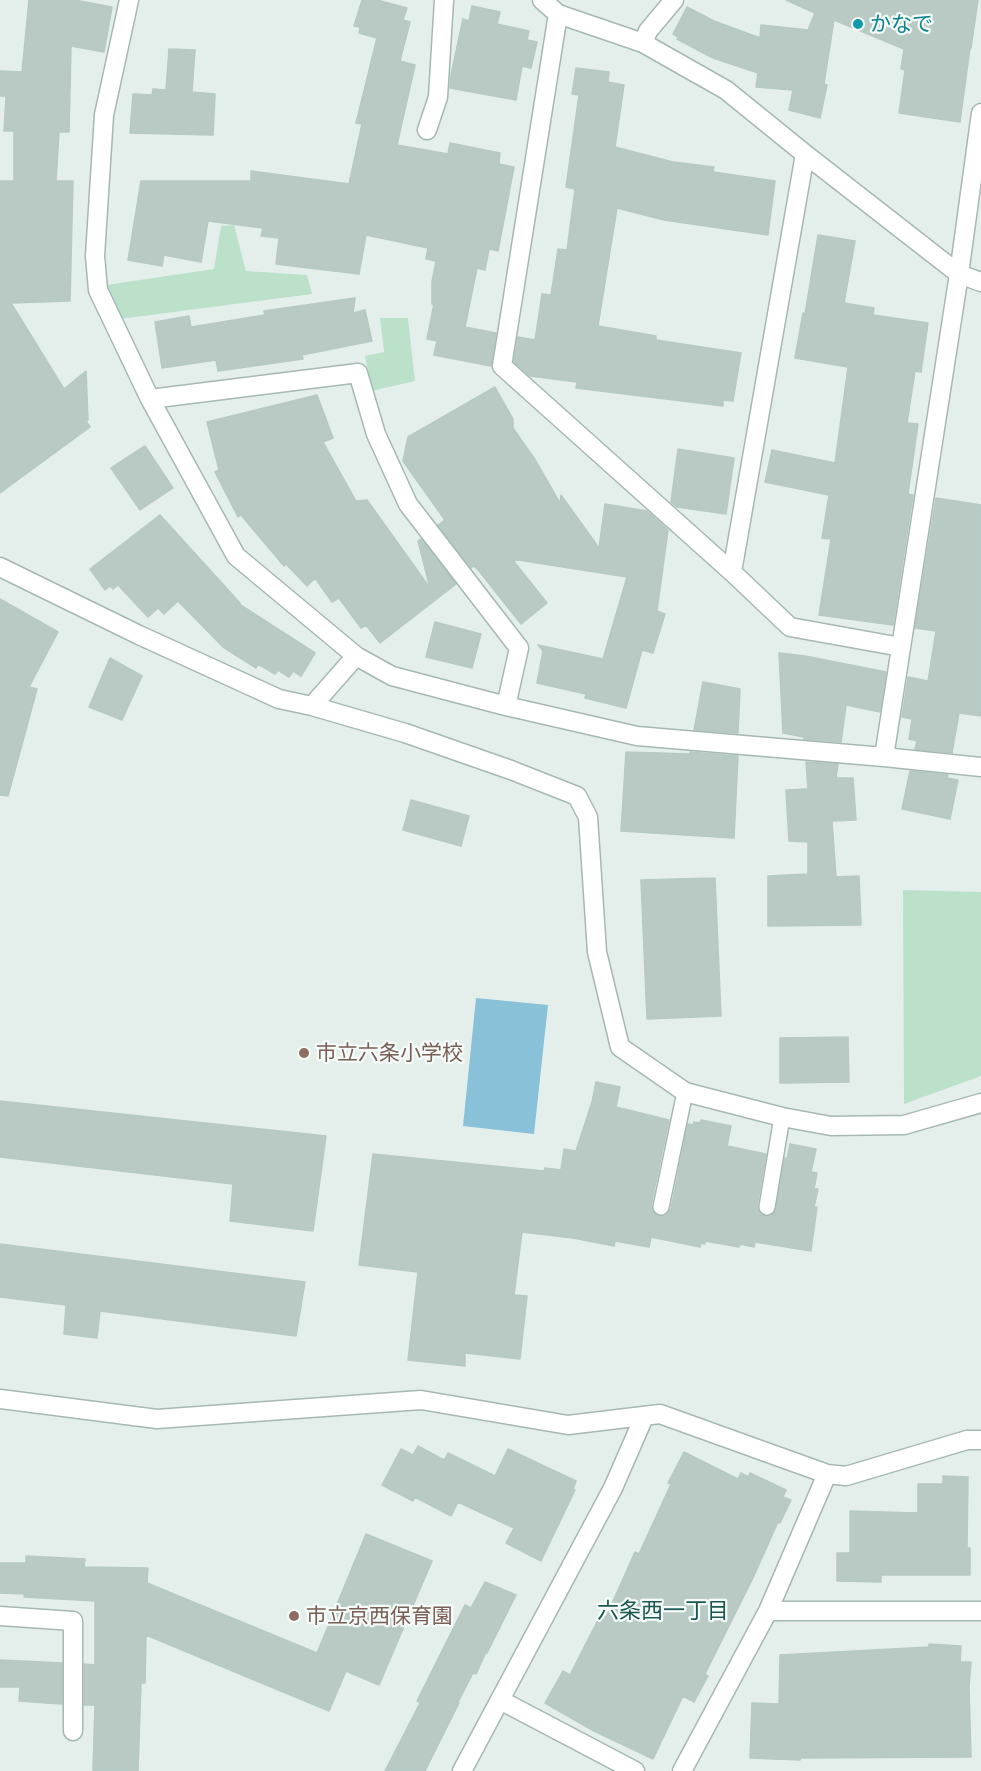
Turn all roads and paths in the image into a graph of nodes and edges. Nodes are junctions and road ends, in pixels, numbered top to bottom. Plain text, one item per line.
1 (129, 0) edge
2 (444, 0) edge
3 (542, 0) edge
4 (674, 0) edge
5 (558, 14) junction
6 (643, 43) junction
7 (981, 113) edge
8 (427, 130) dead end
9 (805, 154) junction
10 (959, 274) junction
11 (981, 282) edge
12 (150, 399) junction
13 (0, 567) edge
14 (732, 572) junction
15 (901, 647) junction
16 (356, 656) junction
17 (312, 706) junction
18 (506, 706) junction
19 (884, 756) junction
20 (981, 767) edge
21 (685, 1092) junction
22 (981, 1103) edge
23 (782, 1118) junction
24 (661, 1207) dead end
25 (767, 1207) dead end
26 (0, 1399) edge
27 (644, 1417) junction
28 (981, 1440) edge
29 (827, 1474) junction
30 (768, 1611) junction
31 (981, 1611) edge
32 (0, 1616) edge
33 (500, 1700) junction
34 (73, 1731) dead end
35 (462, 1771) edge
36 (634, 1771) edge
37 (682, 1771) edge

1 - 12 street
2 - 8 street
3 - 5 street
4 - 6 street
5 - 6 street
5 - 14 street
6 - 9 street
7 - 10 street
9 - 10 street
9 - 14 street
10 - 11 street
10 - 15 street
12 - 16 street
12 - 18 street
13 - 17 street
14 - 15 street
15 - 19 street
16 - 17 street
16 - 18 street
17 - 21 street
18 - 19 street
19 - 20 street
21 - 23 street
21 - 24 lane
22 - 23 street
23 - 25 lane
26 - 27 street
27 - 29 street
27 - 33 street
28 - 29 street
29 - 30 street
30 - 31 street
30 - 37 street
32 - 34 street
33 - 35 street
33 - 36 street

